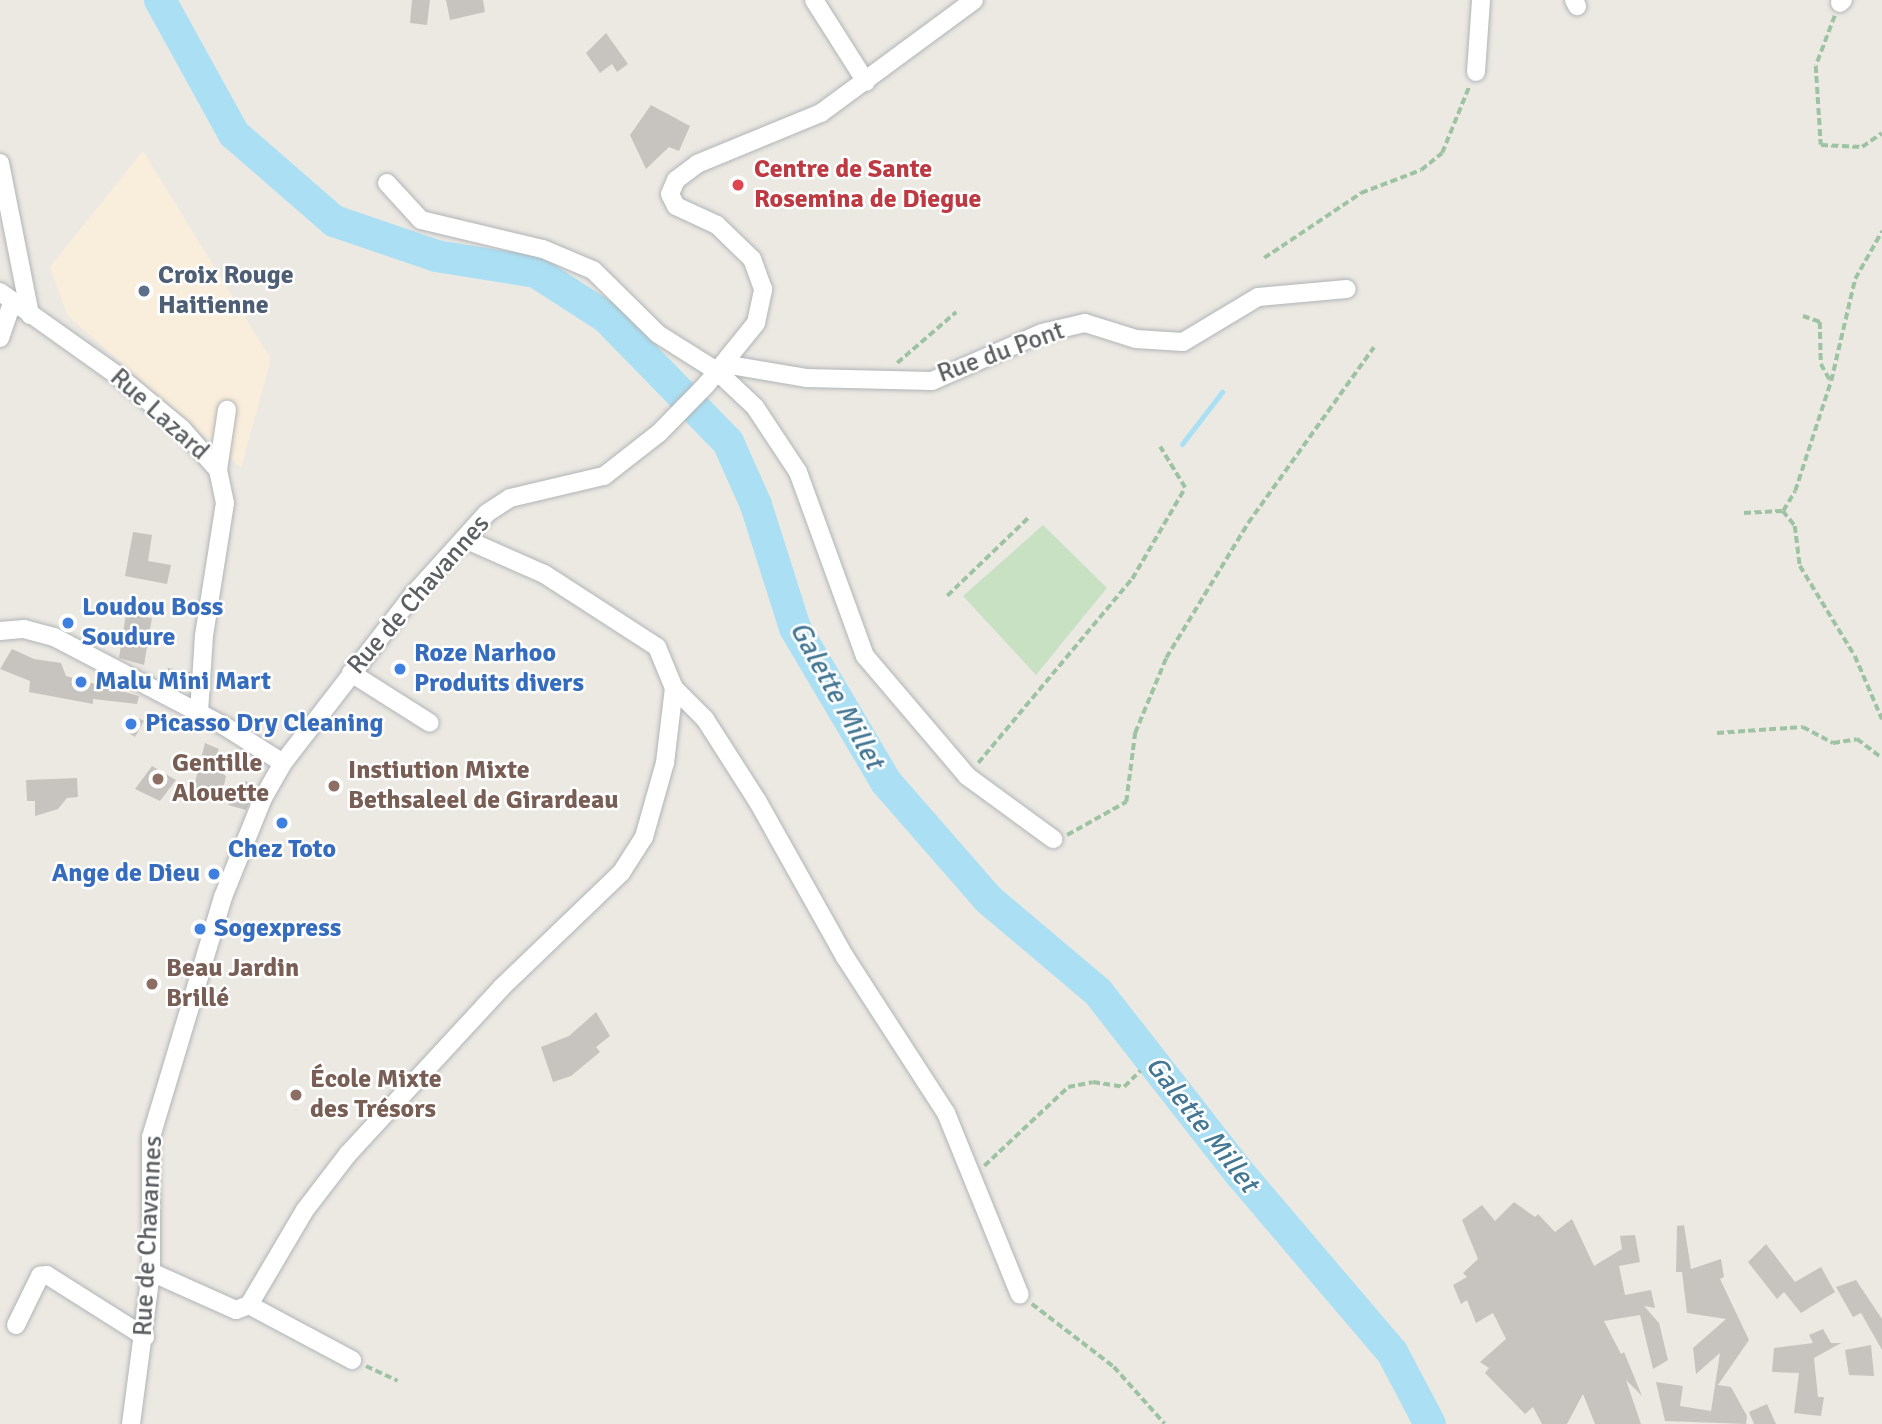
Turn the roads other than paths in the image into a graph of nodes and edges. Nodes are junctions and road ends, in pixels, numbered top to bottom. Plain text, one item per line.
1 (814, 0) edge
2 (974, 0) edge
3 (1481, 0) edge
4 (1476, 72) road end
5 (866, 82) junction
6 (0, 163) edge
7 (387, 183) dead end
8 (1347, 289) dead end
9 (7, 297) edge
10 (30, 315) junction
11 (0, 338) edge
12 (716, 374) junction
13 (227, 410) dead end
14 (218, 470) junction
15 (465, 539) junction
16 (0, 631) edge
17 (351, 673) junction
18 (674, 688) junction
19 (199, 713) junction
20 (430, 723) dead end
21 (283, 763) junction
22 (1053, 839) road end
23 (151, 1272) junction
24 (1020, 1295) road end
25 (249, 1304) junction
26 (16, 1325) dead end
27 (145, 1337) junction
28 (352, 1360) road end
29 (131, 1424) edge

1 - 5 street
2 - 5 street, Rue de Chavannes
3 - 4 street
5 - 12 street, Rue de Chavannes
6 - 10 street
7 - 12 street
8 - 12 street, Rue du Pont
9 - 10 street, Rue Lazard
9 - 11 street
10 - 14 street, Rue Lazard
12 - 15 street, Rue de Chavannes
12 - 22 street
13 - 14 street
14 - 19 street, Rue Lazard
15 - 17 street, Rue de Chavannes
15 - 18 street
16 - 19 street
17 - 20 street
17 - 21 street, Rue de Chavannes
18 - 24 street
18 - 25 street
19 - 21 street
21 - 23 street, Rue de Chavannes
23 - 25 street
23 - 27 street, Rue de Chavannes
25 - 28 street
26 - 27 street
27 - 29 street, Rue de Chavannes

